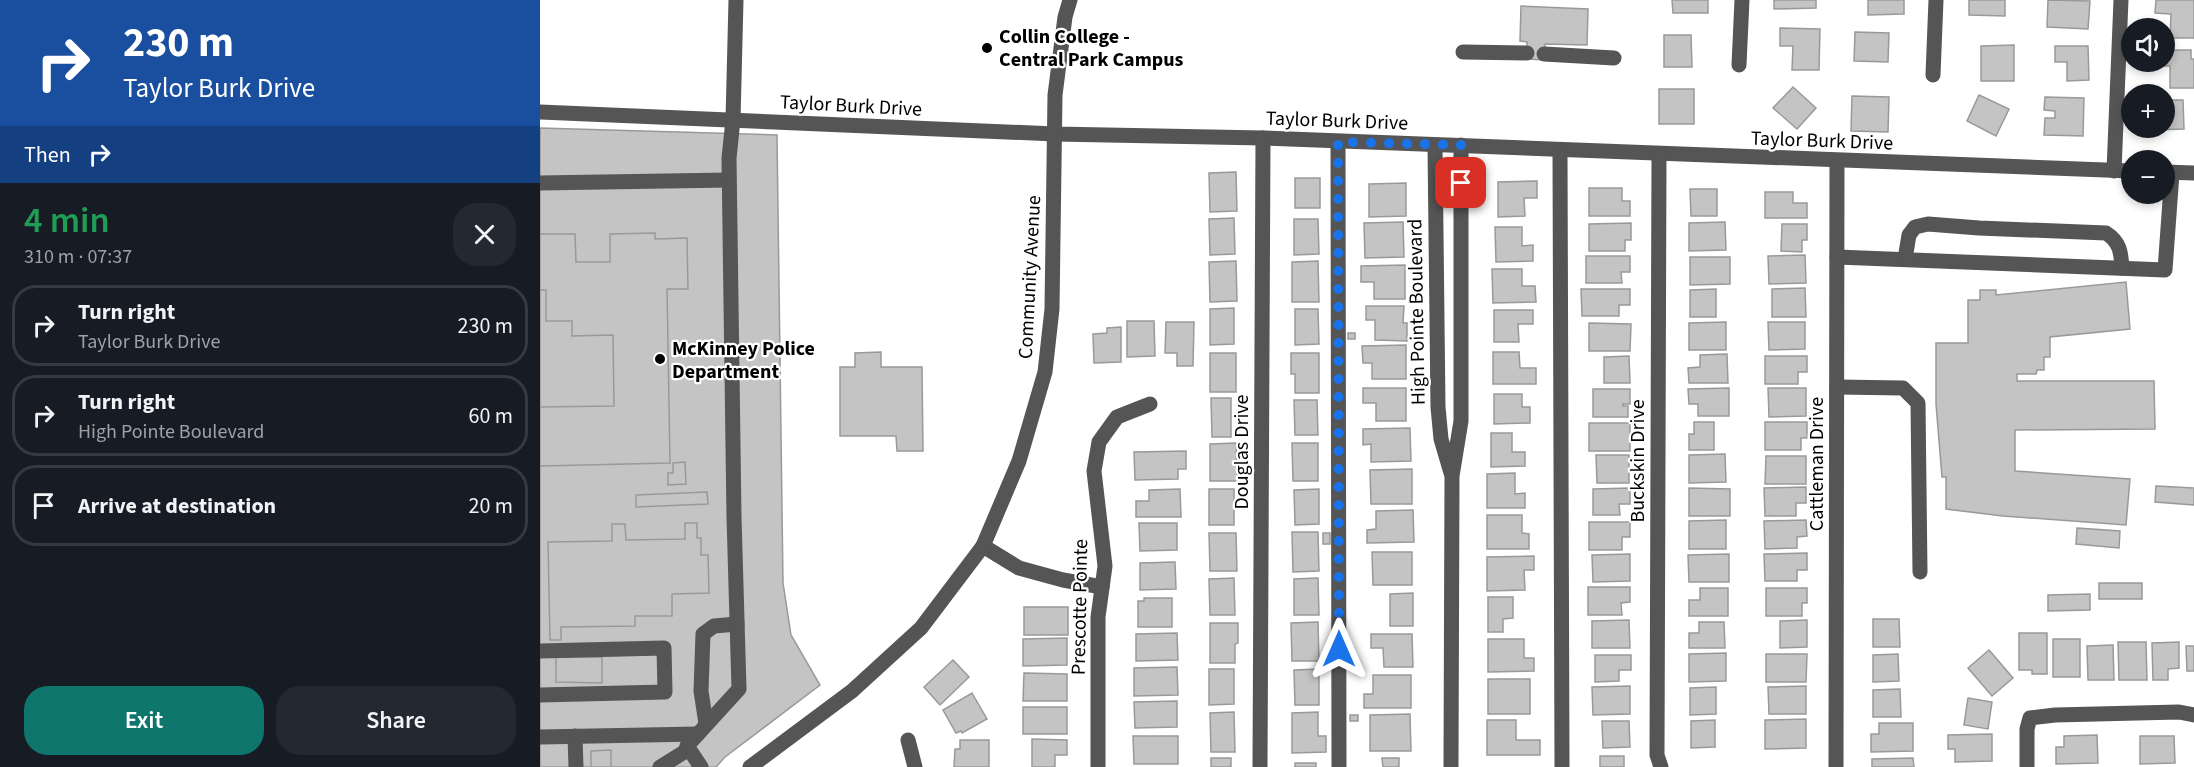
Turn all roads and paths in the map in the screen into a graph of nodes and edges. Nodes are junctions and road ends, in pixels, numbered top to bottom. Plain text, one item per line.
1 (736, 0) edge
2 (1070, 0) edge
3 (1742, 0) edge
4 (1936, 0) edge
5 (2121, 0) edge
6 (1463, 52) dead end
7 (1527, 53) dead end
8 (1544, 54) dead end
9 (1614, 58) dead end
10 (1739, 65) dead end
11 (1933, 75) dead end
12 (540, 112) edge
13 (733, 120) junction
14 (1055, 134) junction
15 (1263, 138) junction
16 (1338, 142) junction
17 (1461, 145) junction
18 (1435, 146) junction
19 (1560, 150) junction
20 (1659, 154) junction
21 (1837, 162) junction
22 (2114, 171) junction
23 (2121, 171) edge
24 (2175, 172) edge
25 (2194, 173) edge
26 (729, 180) junction
27 (540, 183) edge
28 (2167, 204) edge
29 (1837, 257) junction
30 (1905, 259) junction
31 (2122, 268) junction
32 (1837, 387) junction
33 (1150, 404) dead end
34 (1452, 476) junction
35 (984, 546) junction
36 (1920, 572) dead end
37 (1102, 587) junction
38 (737, 624) junction
39 (540, 651) edge
40 (540, 695) edge
41 (2194, 715) edge
42 (702, 729) junction
43 (575, 736) junction
44 (540, 737) edge
45 (908, 740) dead end
46 (689, 749) junction
47 (576, 767) edge
48 (660, 767) edge
49 (701, 767) edge
50 (750, 767) edge
51 (915, 767) edge
52 (1098, 767) edge
53 (1260, 767) edge
54 (1339, 767) edge
55 (1451, 767) edge
56 (1562, 767) edge
57 (1661, 767) edge
58 (1836, 767) edge
59 (2027, 767) edge

1 - 13 street
2 - 14 street, Community Avenue
3 - 10 street
4 - 11 street
5 - 22 street
6 - 7 street
8 - 9 street
12 - 13 street, Taylor Burk Drive
13 - 14 street, Taylor Burk Drive
13 - 26 street
14 - 15 street, Taylor Burk Drive
14 - 35 street, Community Avenue
15 - 16 street, Taylor Burk Drive
15 - 53 street, Douglas Drive
16 - 18 street, Taylor Burk Drive
16 - 54 street
17 - 18 street, Taylor Burk Drive
17 - 19 street, Taylor Burk Drive
17 - 34 street, High Pointe Boulevard
18 - 34 street, High Pointe Boulevard
19 - 20 street, Taylor Burk Drive
19 - 56 street
20 - 21 street, Taylor Burk Drive
20 - 57 street, Buckskin Drive
21 - 22 street, Taylor Burk Drive
21 - 29 street, Cattleman Drive
22 - 23 street, Taylor Burk Drive
24 - 25 street
26 - 27 street
26 - 38 street
28 - 31 street
29 - 30 street
29 - 32 street, Cattleman Drive
30 - 31 street
30 - 31 street
32 - 36 street
32 - 58 street, Cattleman Drive
33 - 37 street, Prescotte Pointe
34 - 55 street, High Pointe Boulevard
35 - 37 street
35 - 50 street, Community Avenue
37 - 52 street, Prescotte Pointe
38 - 42 street
38 - 42 street
39 - 40 street
41 - 59 street
42 - 43 street
42 - 46 street
43 - 44 street
43 - 47 street
45 - 51 street
46 - 48 street
46 - 49 street

